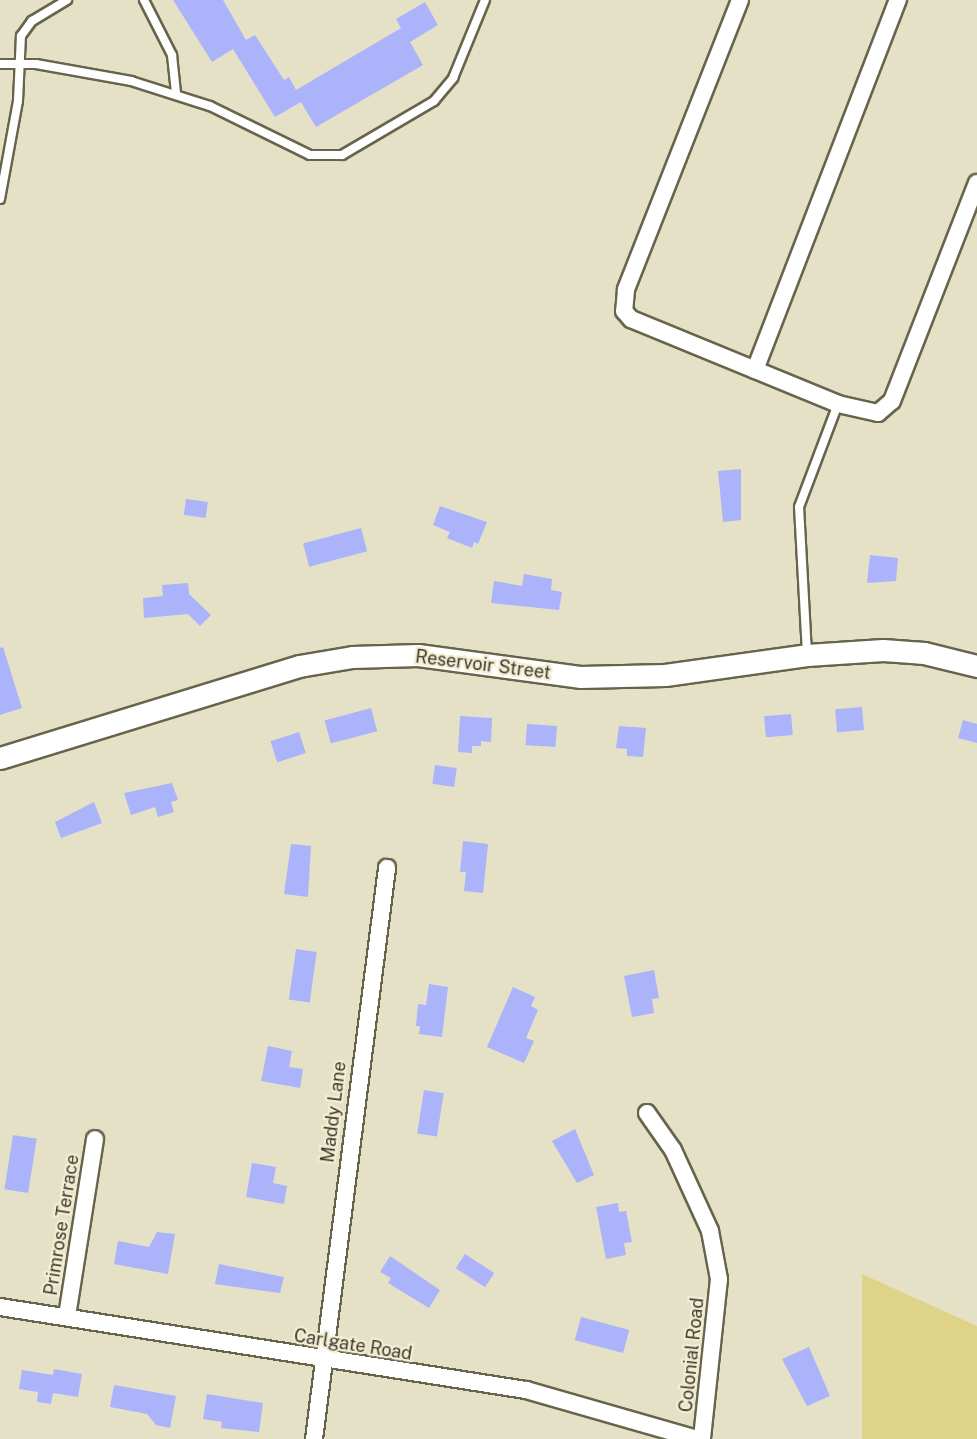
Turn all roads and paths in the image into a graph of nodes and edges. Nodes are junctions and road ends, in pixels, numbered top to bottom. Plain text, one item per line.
1 (67, 0) edge
2 (144, 0) edge
3 (485, 0) edge
4 (740, 0) edge
5 (898, 0) edge
6 (18, 63) junction
7 (0, 64) edge
8 (176, 94) junction
9 (977, 183) edge
10 (0, 199) edge
11 (755, 370) junction
12 (838, 404) junction
13 (807, 655) junction
14 (977, 666) edge
15 (0, 758) edge
16 (387, 868) dead end
17 (647, 1113) dead end
18 (95, 1139) dead end
19 (0, 1306) edge
20 (67, 1316) junction
21 (321, 1360) junction
22 (314, 1439) edge
23 (697, 1439) edge
24 (702, 1439) edge

1 - 6 lane
2 - 8 lane
3 - 8 lane
4 - 11 street
5 - 11 street
6 - 7 lane
6 - 8 lane
6 - 10 lane
9 - 12 street
11 - 12 street
12 - 13 lane
13 - 14 street, Reservoir Street
13 - 15 street, Reservoir Street
16 - 21 street, Maddy Lane
17 - 24 street, Colonial Road
18 - 20 street, Primrose Terrace
19 - 20 street, Carlgate Road
20 - 21 street, Carlgate Road
21 - 22 street, Maddy Lane
21 - 23 street, Carlgate Road

